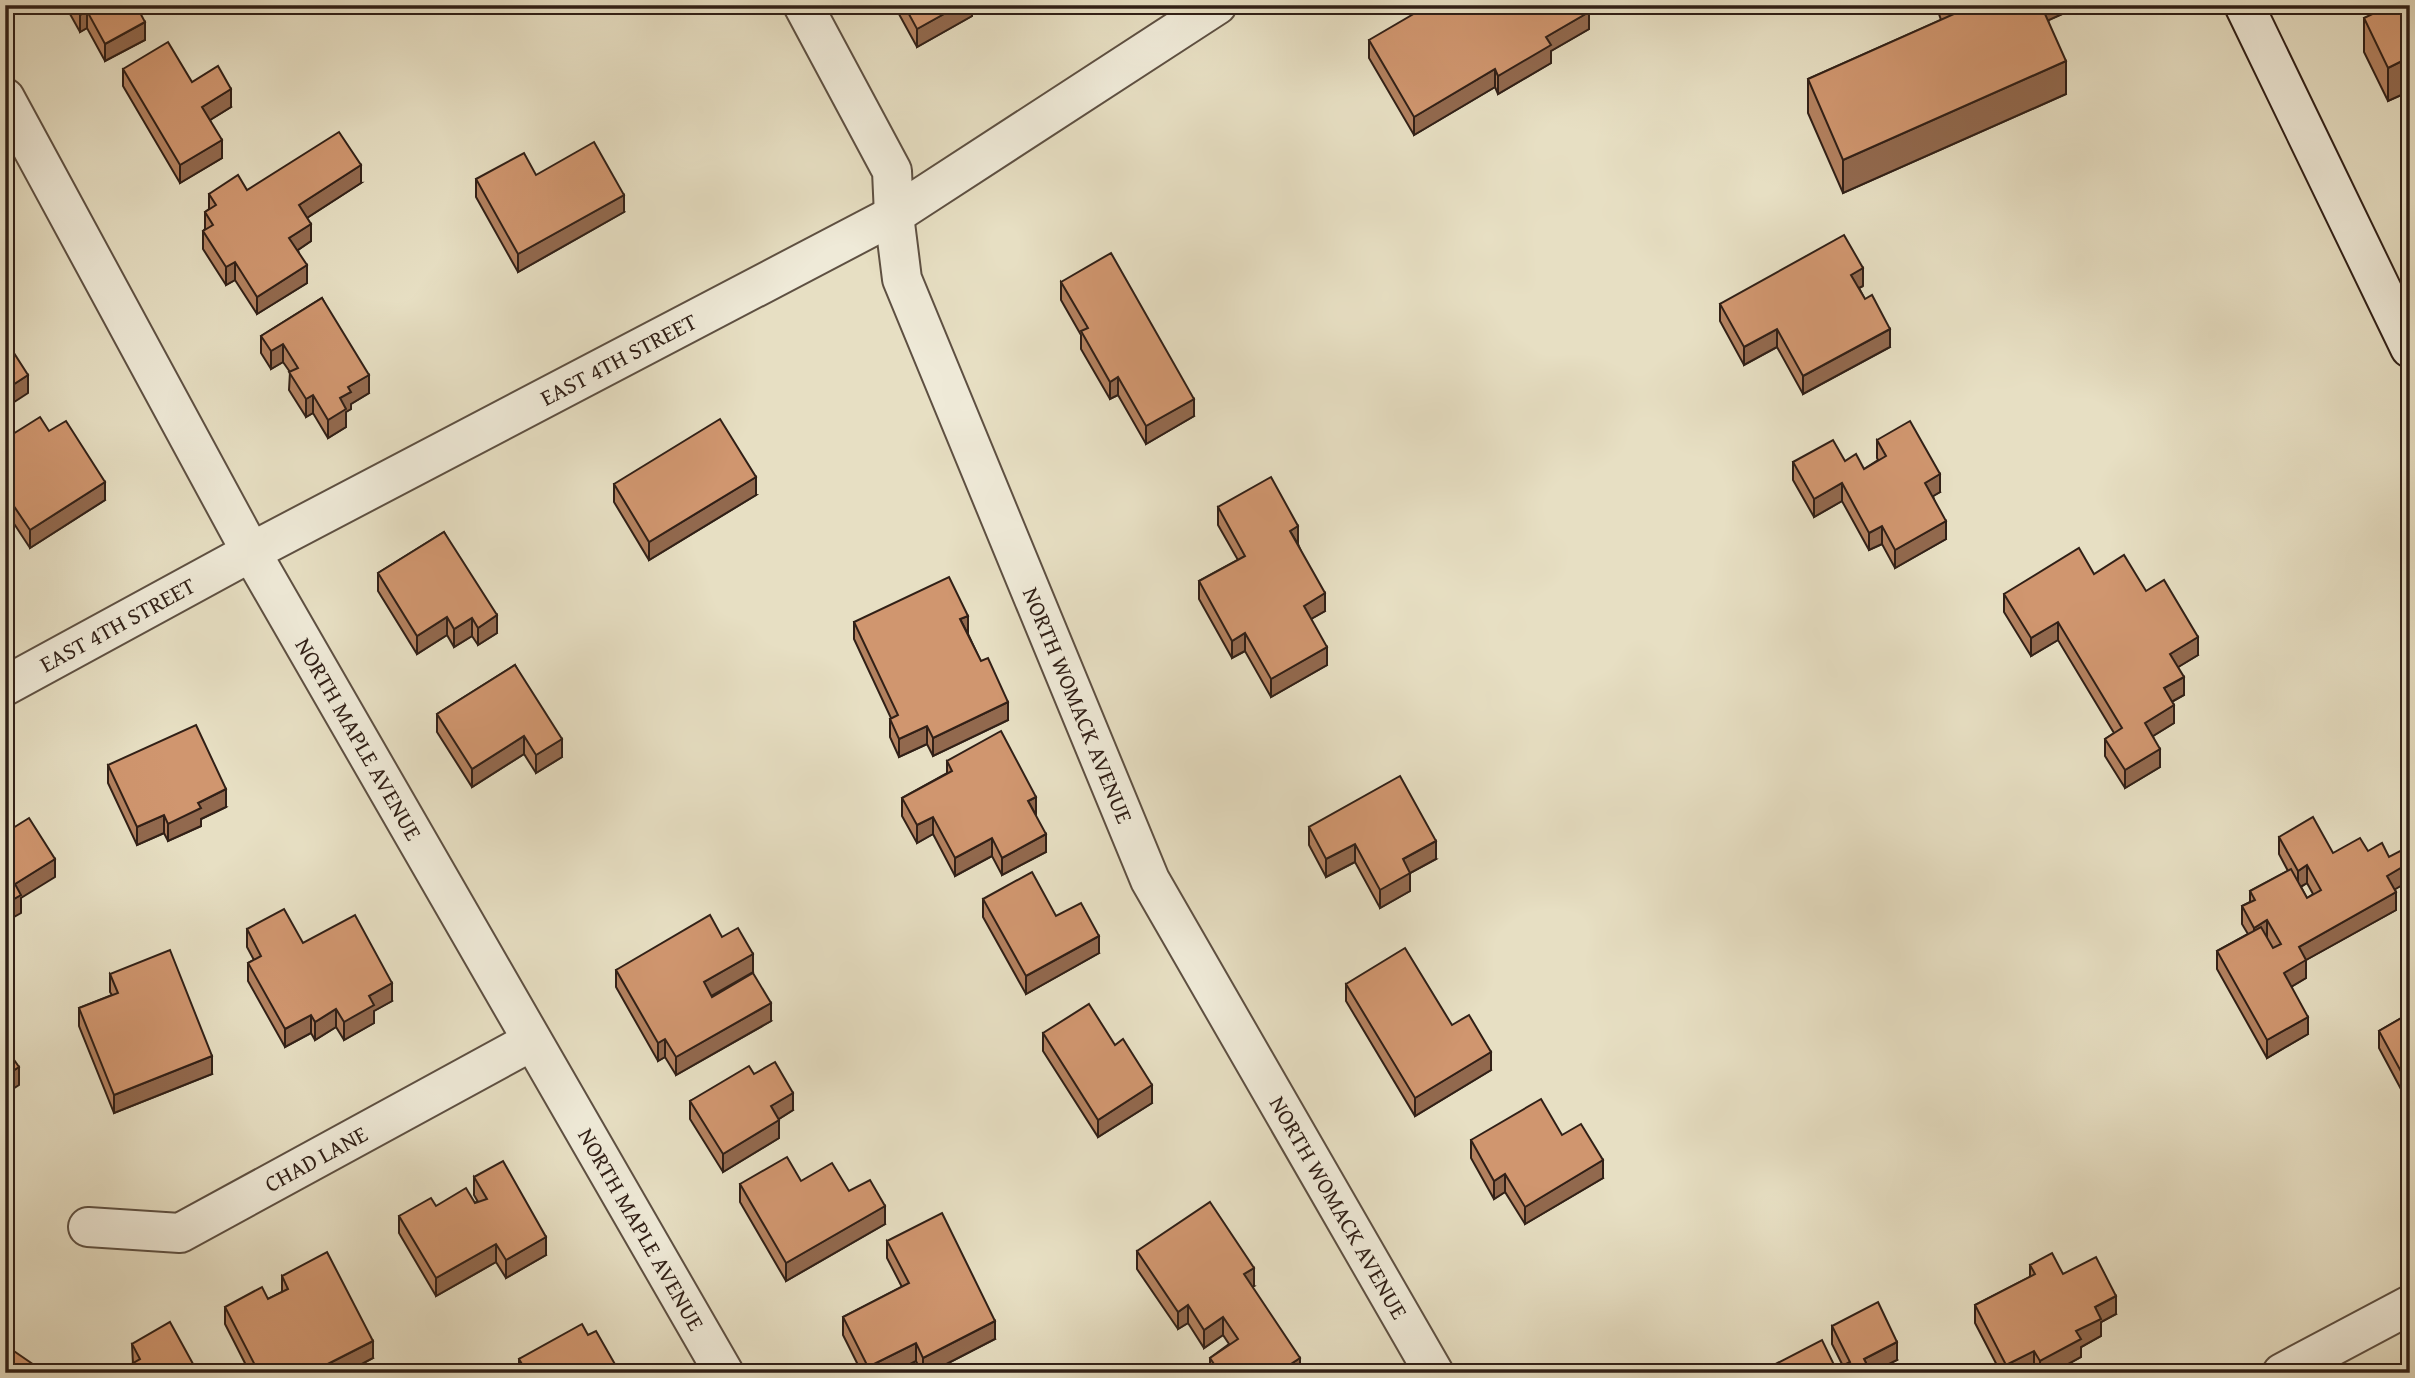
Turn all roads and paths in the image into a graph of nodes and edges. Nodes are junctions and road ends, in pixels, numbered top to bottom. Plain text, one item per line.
1 (803, 5) edge
2 (1217, 5) edge
3 (2244, 5) edge
4 (5, 98) edge
5 (894, 215) junction
6 (2410, 348) edge
7 (251, 552) junction
8 (5, 686) edge
9 (532, 1041) junction
10 (88, 1227) dead end
11 (2410, 1305) edge
12 (724, 1373) edge
13 (1434, 1373) edge
14 (2282, 1373) edge

1 - 5 street, NORTH WOMACK AVENUE
2 - 5 street, EAST 4TH STREET
3 - 6 street
4 - 7 street, NORTH MAPLE AVENUE
5 - 7 street, EAST 4TH STREET
5 - 13 street, NORTH WOMACK AVENUE
7 - 8 street, EAST 4TH STREET
7 - 9 street, NORTH MAPLE AVENUE
9 - 10 street, CHAD LANE
9 - 12 street, NORTH MAPLE AVENUE
11 - 14 street

